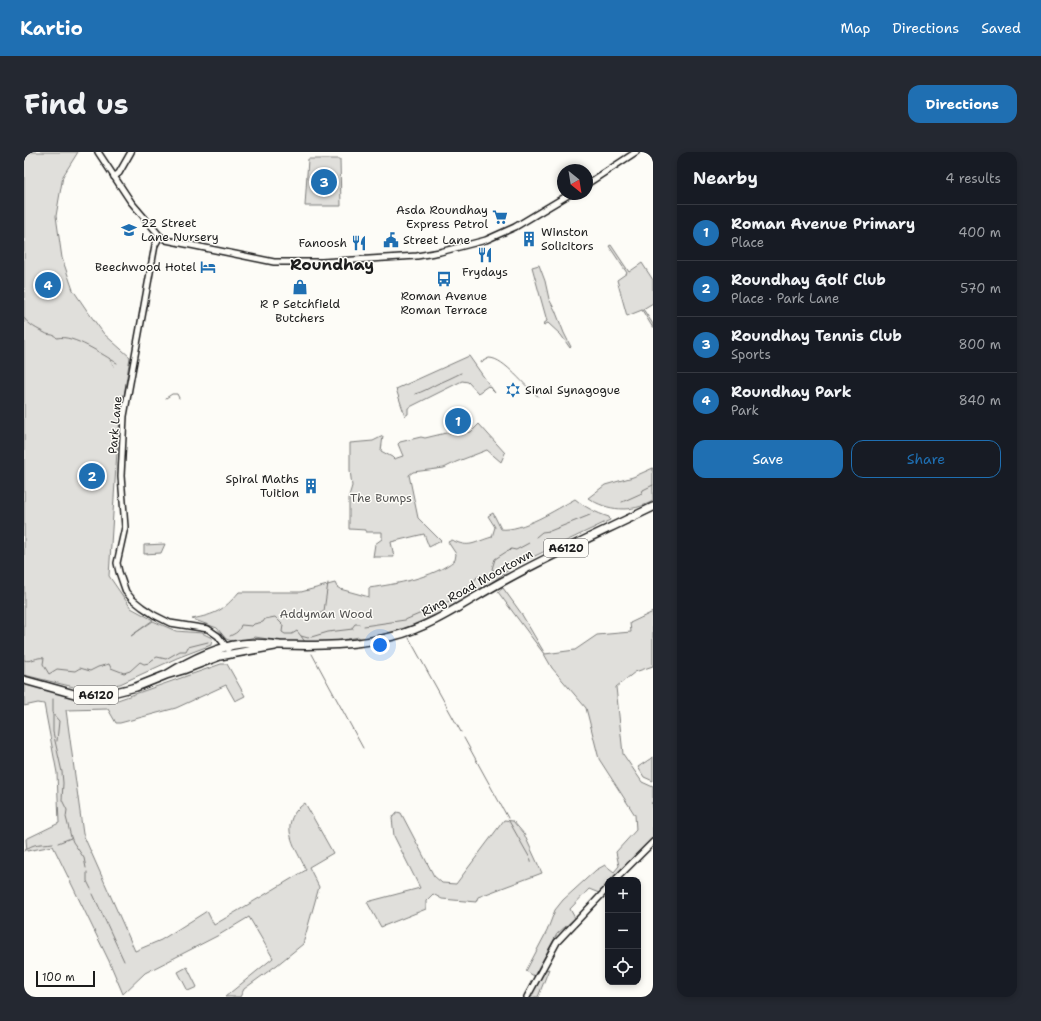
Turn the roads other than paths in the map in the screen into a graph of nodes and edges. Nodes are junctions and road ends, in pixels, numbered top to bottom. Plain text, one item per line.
1 (98, 152) edge
2 (131, 152) edge
3 (636, 152) edge
4 (114, 177) junction
5 (593, 180) edge
6 (560, 200) edge
7 (160, 236) junction
8 (653, 507) edge
9 (227, 651) junction
10 (24, 680) edge
11 (653, 842) edge
12 (618, 877) edge
13 (605, 891) edge
14 (527, 997) edge

1 - 4 street
2 - 4 street
3 - 5 street
4 - 7 street
6 - 7 street
7 - 9 street, Park Lane
8 - 9 highway, Ring Road Moortown / A6120
9 - 10 highway, A6120
11 - 12 street
13 - 14 street

